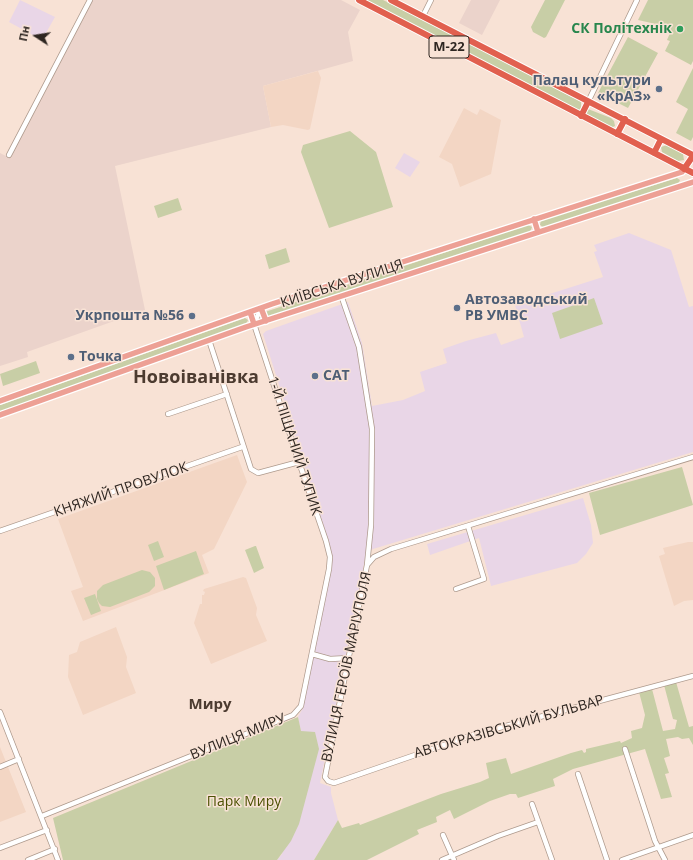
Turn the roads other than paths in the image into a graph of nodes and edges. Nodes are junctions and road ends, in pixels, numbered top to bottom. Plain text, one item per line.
1 (90, 0) edge
2 (359, 0) edge
3 (391, 0) edge
4 (431, 0) edge
5 (637, 0) edge
6 (422, 16) junction
7 (588, 102) junction
8 (581, 116) junction
9 (625, 119) junction
10 (617, 134) junction
11 (661, 138) junction
12 (654, 153) junction
13 (9, 155) dead end
14 (693, 155) edge
15 (684, 169) junction
16 (693, 173) edge
17 (693, 182) edge
18 (534, 219) junction
19 (538, 232) junction
20 (341, 295) junction
21 (262, 308) junction
22 (250, 312) junction
23 (266, 321) junction
24 (254, 324) junction
25 (209, 340) junction
26 (227, 394) junction
27 (0, 400) edge
28 (168, 414) dead end
29 (0, 415) edge
30 (242, 447) junction
31 (693, 457) edge
32 (299, 462) junction
33 (468, 526) junction
34 (0, 531) edge
35 (367, 565) junction
36 (329, 569) joint
37 (456, 588) dead end
38 (312, 654) junction
39 (348, 658) junction
40 (693, 676) edge
41 (0, 712) edge
42 (625, 749) dead end
43 (19, 759) junction
44 (0, 767) edge
45 (578, 774) dead end
46 (328, 781) joint
47 (532, 804) dead end
48 (42, 816) junction
49 (538, 822) junction
50 (47, 830) junction
51 (443, 835) dead end
52 (693, 835) edge
53 (657, 847) junction
54 (0, 848) edge
55 (55, 849) junction
56 (453, 858) edge
57 (28, 860) edge
58 (58, 860) edge
59 (442, 860) edge
60 (552, 860) edge
61 (607, 860) edge
62 (622, 860) edge
63 (665, 860) edge

1 - 13 street
2 - 8 highway, М-22
3 - 6 highway, М-22
4 - 6 street
5 - 7 street
6 - 7 highway, М-22
7 - 8 highway
7 - 9 highway, М-22
8 - 10 highway, М-22
9 - 10 highway
9 - 11 highway, М-22
10 - 12 highway, М-22
11 - 12 highway
11 - 14 highway, М-22
12 - 15 highway, М-22
14 - 15 highway
15 - 16 highway, М-22
15 - 18 main road, КИЇВСЬКА ВУЛИЦЯ
17 - 19 main road, КИЇВСЬКА ВУЛИЦЯ
18 - 19 main road
18 - 21 main road, КИЇВСЬКА ВУЛИЦЯ
19 - 20 main road, КИЇВСЬКА ВУЛИЦЯ
20 - 23 main road, КИЇВСЬКА ВУЛИЦЯ
20 - 35 street
21 - 22 main road, КИЇВСЬКА ВУЛИЦЯ
21 - 23 main road
21 - 24 street
22 - 24 main road
22 - 27 main road, КИЇВСЬКА ВУЛИЦЯ
23 - 24 main road, КИЇВСЬКА ВУЛИЦЯ
24 - 25 main road, КИЇВСЬКА ВУЛИЦЯ
24 - 32 street, 1-Й ПІЩАНИЙ ТУПИК
25 - 26 street
25 - 29 main road, КИЇВСЬКА ВУЛИЦЯ
26 - 28 street
26 - 30 street
30 - 32 street
30 - 34 street, КНЯЖИЙ ПРОВУЛОК
31 - 33 street, ВУЛИЦЯ ГЕРОЇВ МАРІУПОЛЯ
32 - 36 street, 1-Й ПІЩАНИЙ ТУПИК
33 - 35 street, ВУЛИЦЯ ГЕРОЇВ МАРІУПОЛЯ
33 - 37 street
35 - 39 street, ВУЛИЦЯ ГЕРОЇВ МАРІУПОЛЯ
36 - 38 street, ВУЛИЦЯ МИРУ
38 - 39 street
38 - 48 street, ВУЛИЦЯ МИРУ
39 - 46 street, ВУЛИЦЯ ГЕРОЇВ МАРІУПОЛЯ
40 - 46 street, АВТОКРАЗІВСЬКИЙ БУЛЬВАР
41 - 43 street
42 - 53 street
43 - 44 street
43 - 48 street
45 - 61 street
47 - 49 street
48 - 50 street
49 - 56 street
49 - 60 street
50 - 54 street
50 - 55 street
51 - 56 street
52 - 53 street
53 - 62 street
53 - 63 street
55 - 57 street
55 - 58 street
56 - 59 street

